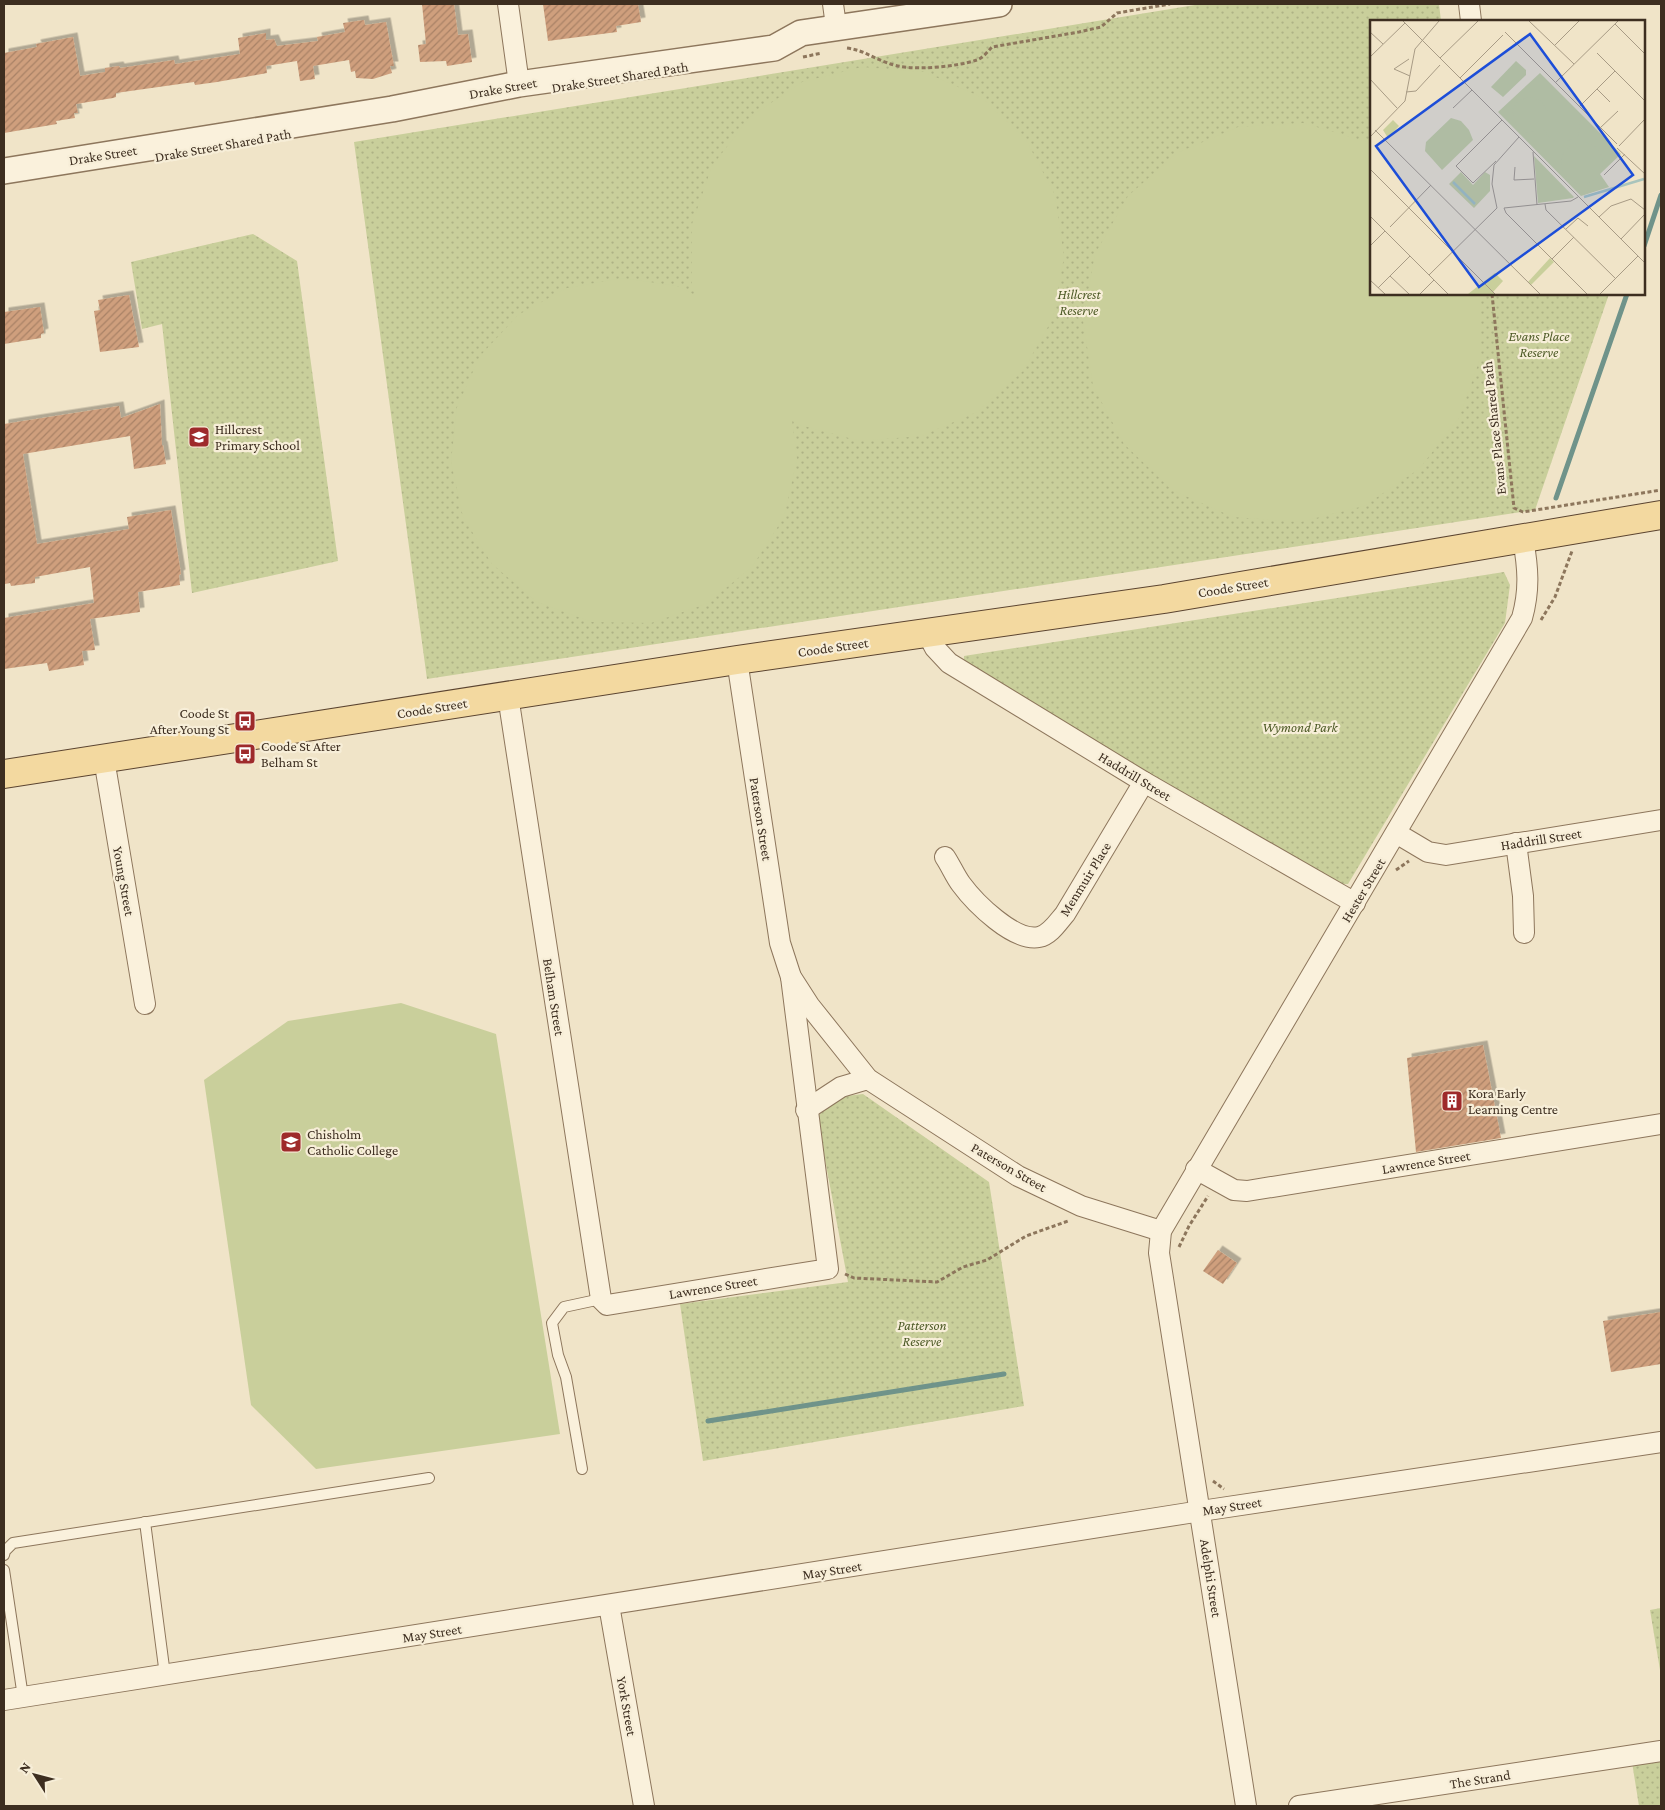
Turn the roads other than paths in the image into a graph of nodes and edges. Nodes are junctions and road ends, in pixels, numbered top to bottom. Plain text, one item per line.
1 (508, 4) edge
2 (999, 4) edge
3 (1469, 4) edge
4 (1472, 20) edge
5 (838, 26) edge
6 (519, 84) junction
7 (4, 171) edge
8 (1661, 515) edge
9 (1523, 539) junction
10 (927, 633) junction
11 (737, 660) junction
12 (508, 696) junction
13 (104, 759) junction
14 (4, 774) edge
15 (1144, 782) junction
16 (1661, 820) edge
17 (1396, 833) junction
18 (1516, 843) junction
19 (946, 857) dead end
20 (1355, 903) junction
21 (1524, 933) dead end
22 (791, 977) junction
23 (145, 1004) dead end
24 (868, 1079) junction
25 (806, 1110) junction
26 (1661, 1124) edge
27 (1196, 1169) junction
28 (1161, 1230) junction
29 (828, 1269) joint
30 (601, 1299) junction
31 (1661, 1442) edge
32 (582, 1469) dead end
33 (429, 1478) dead end
34 (1201, 1511) junction
35 (145, 1522) junction
36 (4, 1555) edge
37 (4, 1570) edge
38 (609, 1605) junction
39 (165, 1675) junction
40 (13, 1699) edge
41 (1661, 1751) edge
42 (644, 1806) edge
43 (1246, 1806) edge
44 (1299, 1806) edge

1 - 6 street
2 - 5 street, Drake Street
3 - 4 street
5 - 6 street, Drake Street
6 - 7 street, Drake Street
8 - 9 main road, Coode Street
9 - 10 main road, Coode Street
9 - 17 street, Hester Street
10 - 11 main road, Coode Street
10 - 15 street, Haddrill Street
11 - 12 main road, Coode Street
11 - 22 street, Paterson Street
12 - 13 main road, Coode Street
12 - 30 street, Belham Street
13 - 14 main road, Coode Street
13 - 23 street, Young Street
15 - 19 street, Menmuir Place
15 - 20 street, Haddrill Street
16 - 18 street, Haddrill Street
17 - 18 street, Haddrill Street
17 - 20 street, Hester Street
18 - 21 street
20 - 27 street, Hester Street
22 - 24 street, Paterson Street
22 - 25 street, Paterson Street
24 - 25 street
24 - 28 street, Paterson Street
25 - 29 street, Paterson Street
26 - 27 street, Lawrence Street
27 - 28 street, Hester Street
28 - 34 street, Adelphi Street
29 - 30 street, Lawrence Street
30 - 32 lane
31 - 34 street, May Street
33 - 35 lane
34 - 38 street, May Street
34 - 43 street, Adelphi Street
35 - 36 lane
35 - 39 lane
37 - 40 lane
38 - 39 street, May Street
38 - 42 street, York Street
39 - 40 street, May Street
41 - 44 street, The Strand

